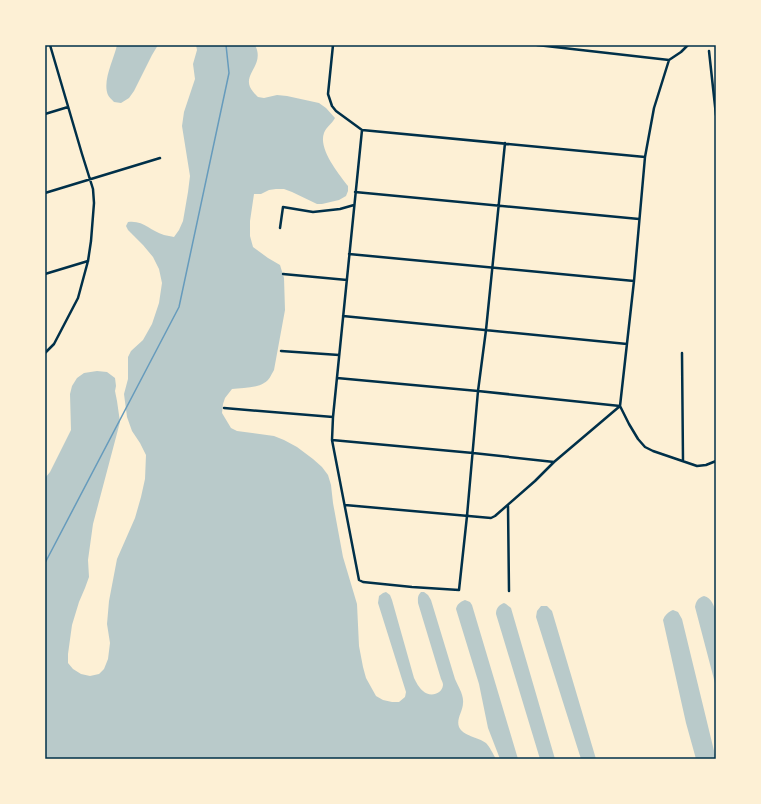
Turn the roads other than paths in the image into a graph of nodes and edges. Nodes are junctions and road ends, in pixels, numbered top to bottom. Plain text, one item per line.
1 (50, 45) edge
2 (333, 45) edge
3 (537, 45) edge
4 (688, 45) edge
5 (708, 51) dead end
6 (669, 60) junction
7 (68, 107) junction
8 (45, 114) edge
9 (716, 115) edge
10 (362, 130) junction
11 (505, 143) junction
12 (645, 157) junction
13 (160, 158) dead end
14 (90, 179) junction
15 (355, 192) junction
16 (45, 193) edge
17 (354, 205) junction
18 (498, 205) junction
19 (639, 219) junction
20 (280, 228) dead end
21 (349, 254) junction
22 (88, 261) junction
23 (492, 267) junction
24 (45, 274) edge
25 (283, 274) dead end
26 (347, 280) junction
27 (634, 281) junction
28 (343, 316) junction
29 (486, 330) junction
30 (627, 344) junction
31 (281, 351) dead end
32 (45, 353) edge
33 (682, 353) dead end
34 (339, 355) junction
35 (337, 378) junction
36 (478, 391) junction
37 (620, 406) junction
38 (224, 408) dead end
39 (333, 417) junction
40 (332, 440) junction
41 (473, 453) junction
42 (683, 461) junction
43 (716, 461) edge
44 (554, 462) junction
45 (345, 505) junction
46 (508, 505) junction
47 (467, 516) junction
48 (509, 591) dead end

1 - 7 street
2 - 10 street
3 - 6 street
4 - 6 street
5 - 9 street
6 - 12 street
7 - 8 street
7 - 14 street
10 - 11 street
10 - 15 street
11 - 12 street
11 - 18 street
12 - 19 street
13 - 14 street
14 - 16 street
14 - 22 street
15 - 17 street
15 - 18 street
17 - 20 street
17 - 21 street
18 - 19 street
18 - 23 street
19 - 27 street
21 - 23 street
21 - 26 street
22 - 24 street
22 - 32 street
23 - 27 street
23 - 29 street
25 - 26 street
26 - 28 street
27 - 30 street
28 - 29 street
28 - 34 street
29 - 30 street
29 - 36 street
30 - 37 street
31 - 34 street
33 - 42 street
34 - 35 street
35 - 36 street
35 - 39 street
36 - 37 street
36 - 41 street
37 - 42 street
37 - 44 street
38 - 39 street
39 - 40 street
40 - 41 street
40 - 45 street
41 - 44 street
41 - 47 street
42 - 43 street
44 - 46 street
45 - 47 street
45 - 47 street
46 - 47 street
46 - 48 street

